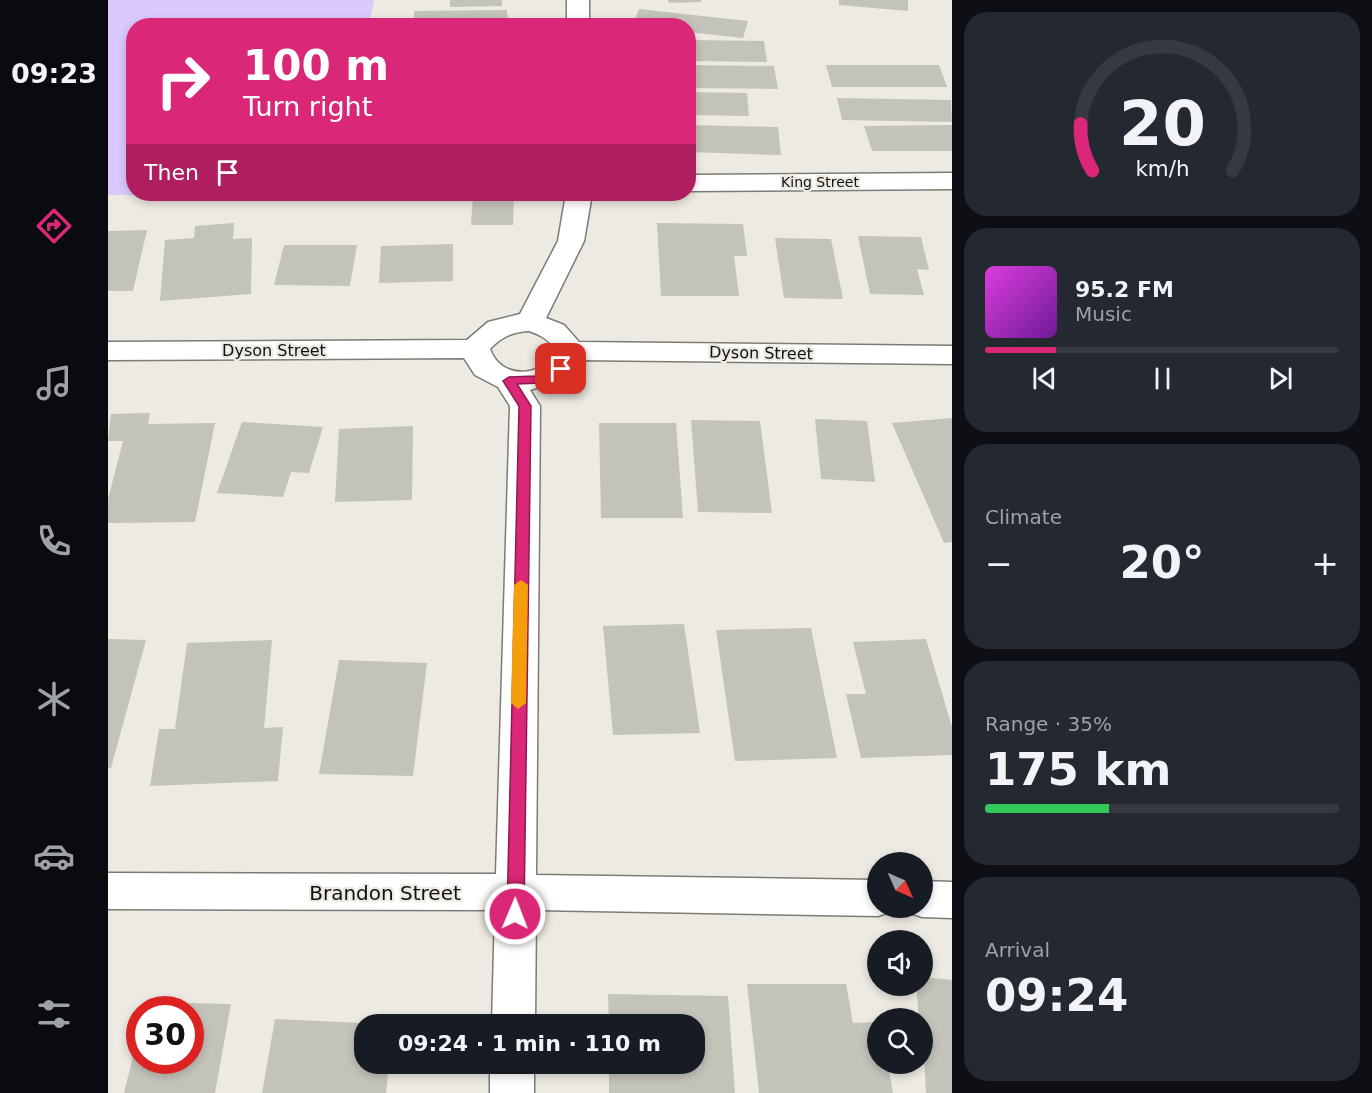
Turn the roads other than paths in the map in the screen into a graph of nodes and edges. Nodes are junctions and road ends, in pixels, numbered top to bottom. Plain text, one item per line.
1 (578, 0) edge
2 (578, 18) edge
3 (952, 181) edge
4 (696, 183) edge
5 (578, 201) edge
6 (530, 322) junction
7 (475, 349) junction
8 (108, 351) edge
9 (570, 351) junction
10 (952, 355) edge
11 (509, 381) junction
12 (108, 891) edge
13 (516, 892) junction
14 (867, 898) edge
15 (933, 899) edge
16 (952, 900) edge
17 (513, 1014) edge
18 (512, 1074) edge
19 (512, 1093) edge

1 - 2 street
3 - 4 street, King Street
5 - 6 street
6 - 7 street
6 - 9 street
7 - 8 street, Dyson Street
7 - 11 street
9 - 10 street, Dyson Street
9 - 11 street
11 - 13 street
12 - 13 street, Brandon Street
13 - 14 street, Brandon Street
13 - 17 street
15 - 16 street
18 - 19 street

